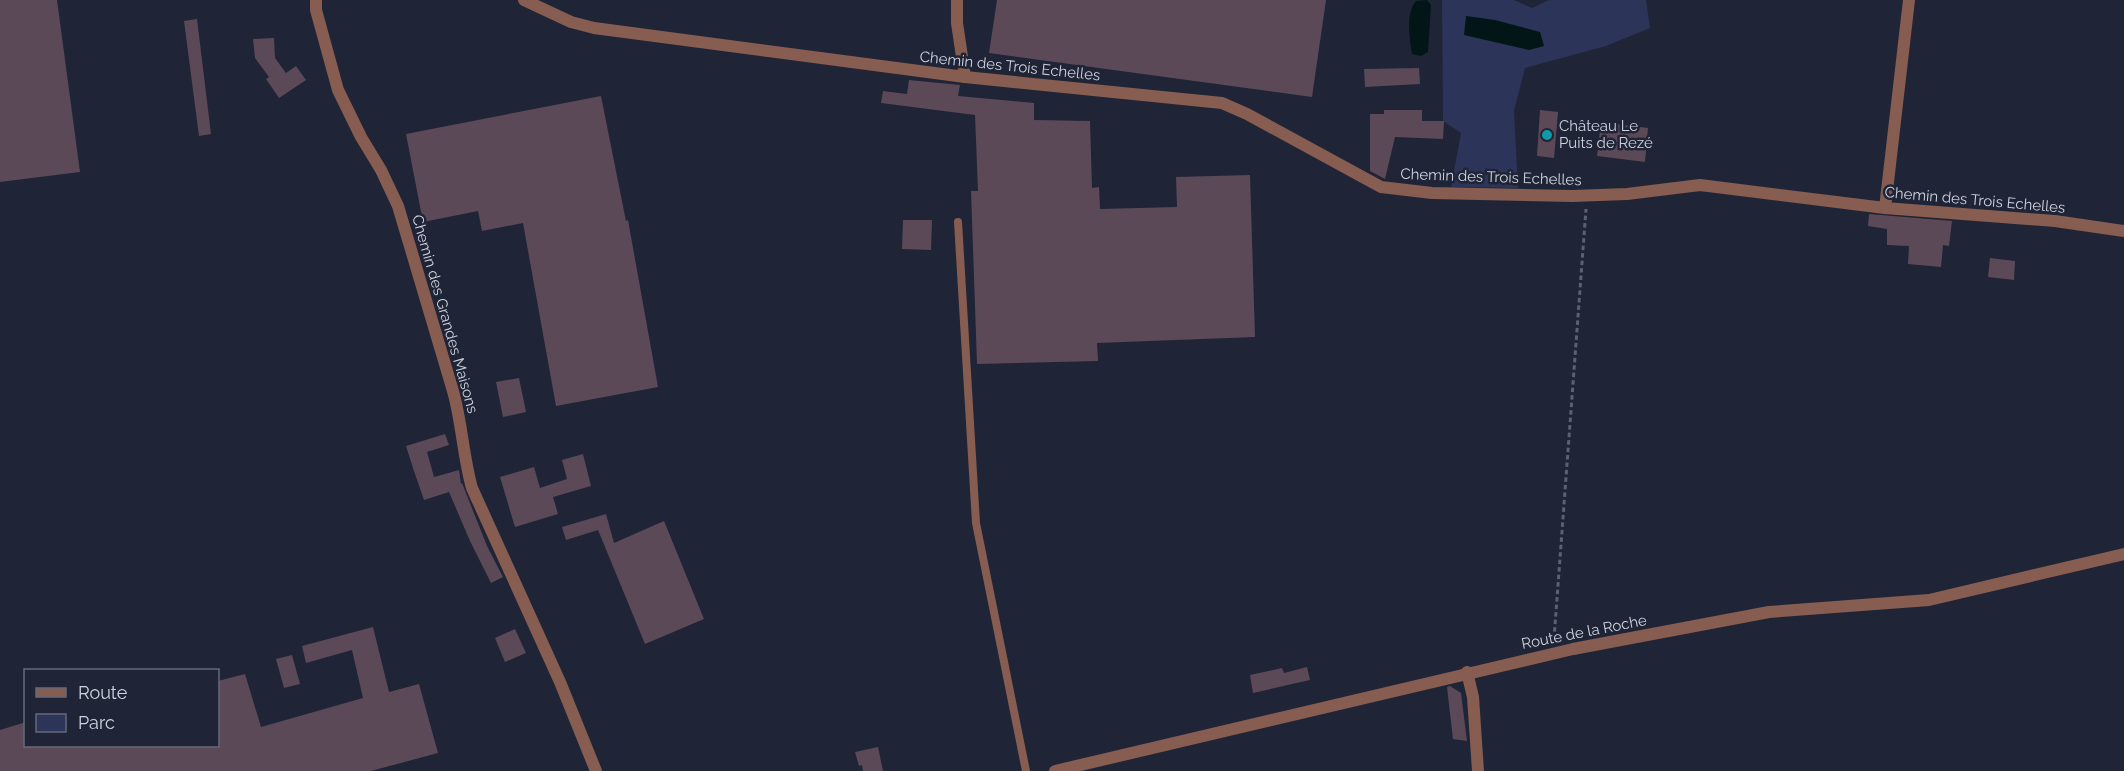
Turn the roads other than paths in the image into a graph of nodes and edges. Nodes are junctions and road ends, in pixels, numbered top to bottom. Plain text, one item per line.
1 (316, 0) edge
2 (524, 0) edge
3 (957, 0) edge
4 (1909, 0) edge
5 (965, 77) junction
6 (1884, 208) junction
7 (958, 222) dead end
8 (2124, 231) edge
9 (2124, 554) edge
10 (1467, 672) junction
11 (596, 771) edge
12 (1026, 771) edge
13 (1055, 771) edge
14 (1478, 771) edge

1 - 11 street, Chemin des Grandes Maisons
2 - 5 street, Chemin des Trois Echelles
3 - 5 street
4 - 6 street
5 - 6 street, Chemin des Trois Echelles
6 - 8 street, Chemin des Trois Echelles
7 - 12 lane
9 - 10 street, Route de la Roche
10 - 13 street, Route de la Roche
10 - 14 street

